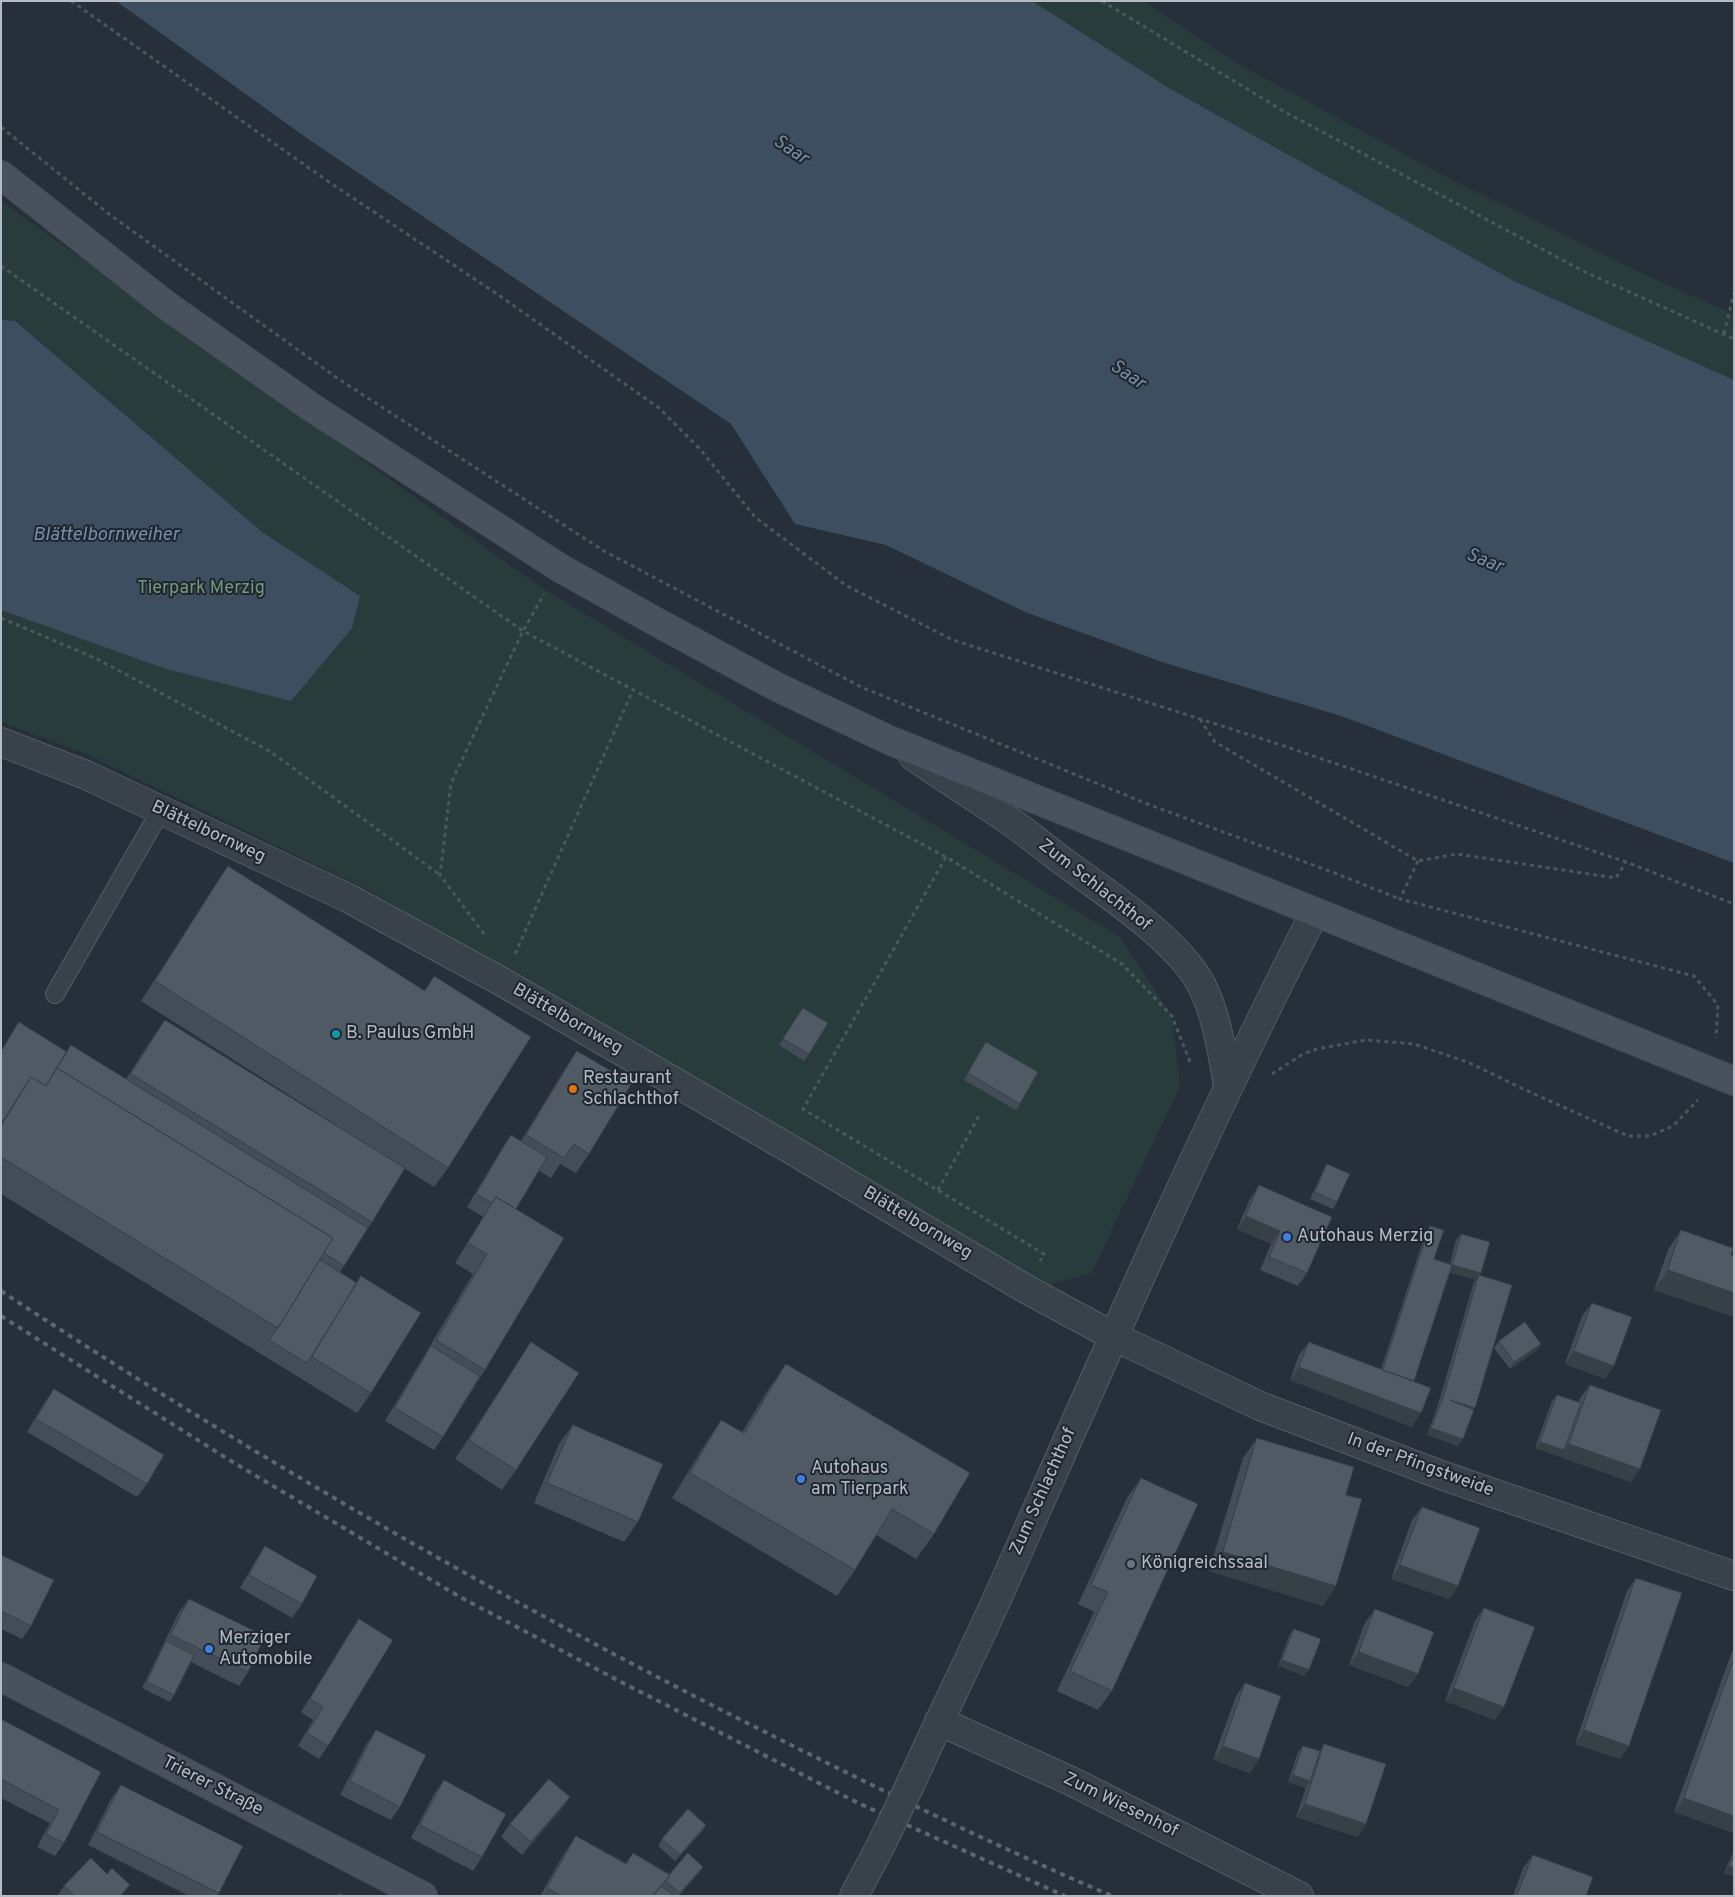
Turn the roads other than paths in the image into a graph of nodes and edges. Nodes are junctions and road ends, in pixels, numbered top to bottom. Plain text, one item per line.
1 (1, 176) edge
2 (889, 740) junction
3 (1, 742) edge
4 (161, 810) junction
5 (1315, 912) junction
6 (55, 994) dead end
7 (1734, 1081) edge
8 (1228, 1086) junction
9 (1113, 1336) junction
10 (1734, 1576) edge
11 (1, 1677) edge
12 (939, 1722) junction
13 (423, 1896) edge
14 (854, 1896) edge
15 (1299, 1896) edge

1 - 2 main road
2 - 5 main road
2 - 8 street, Zum Schlachthof
3 - 4 street, Blättelbornweg
4 - 6 lane
4 - 9 street, Blättelbornweg
5 - 7 main road
5 - 8 street, Zum Schlachthof
8 - 9 street, Zum Schlachthof
9 - 10 street, In der Pfingstweide
9 - 12 street, Zum Schlachthof
11 - 13 main road, Trierer Straße
12 - 14 street, Zum Schlachthof, bridge
12 - 15 street, Zum Wiesenhof

